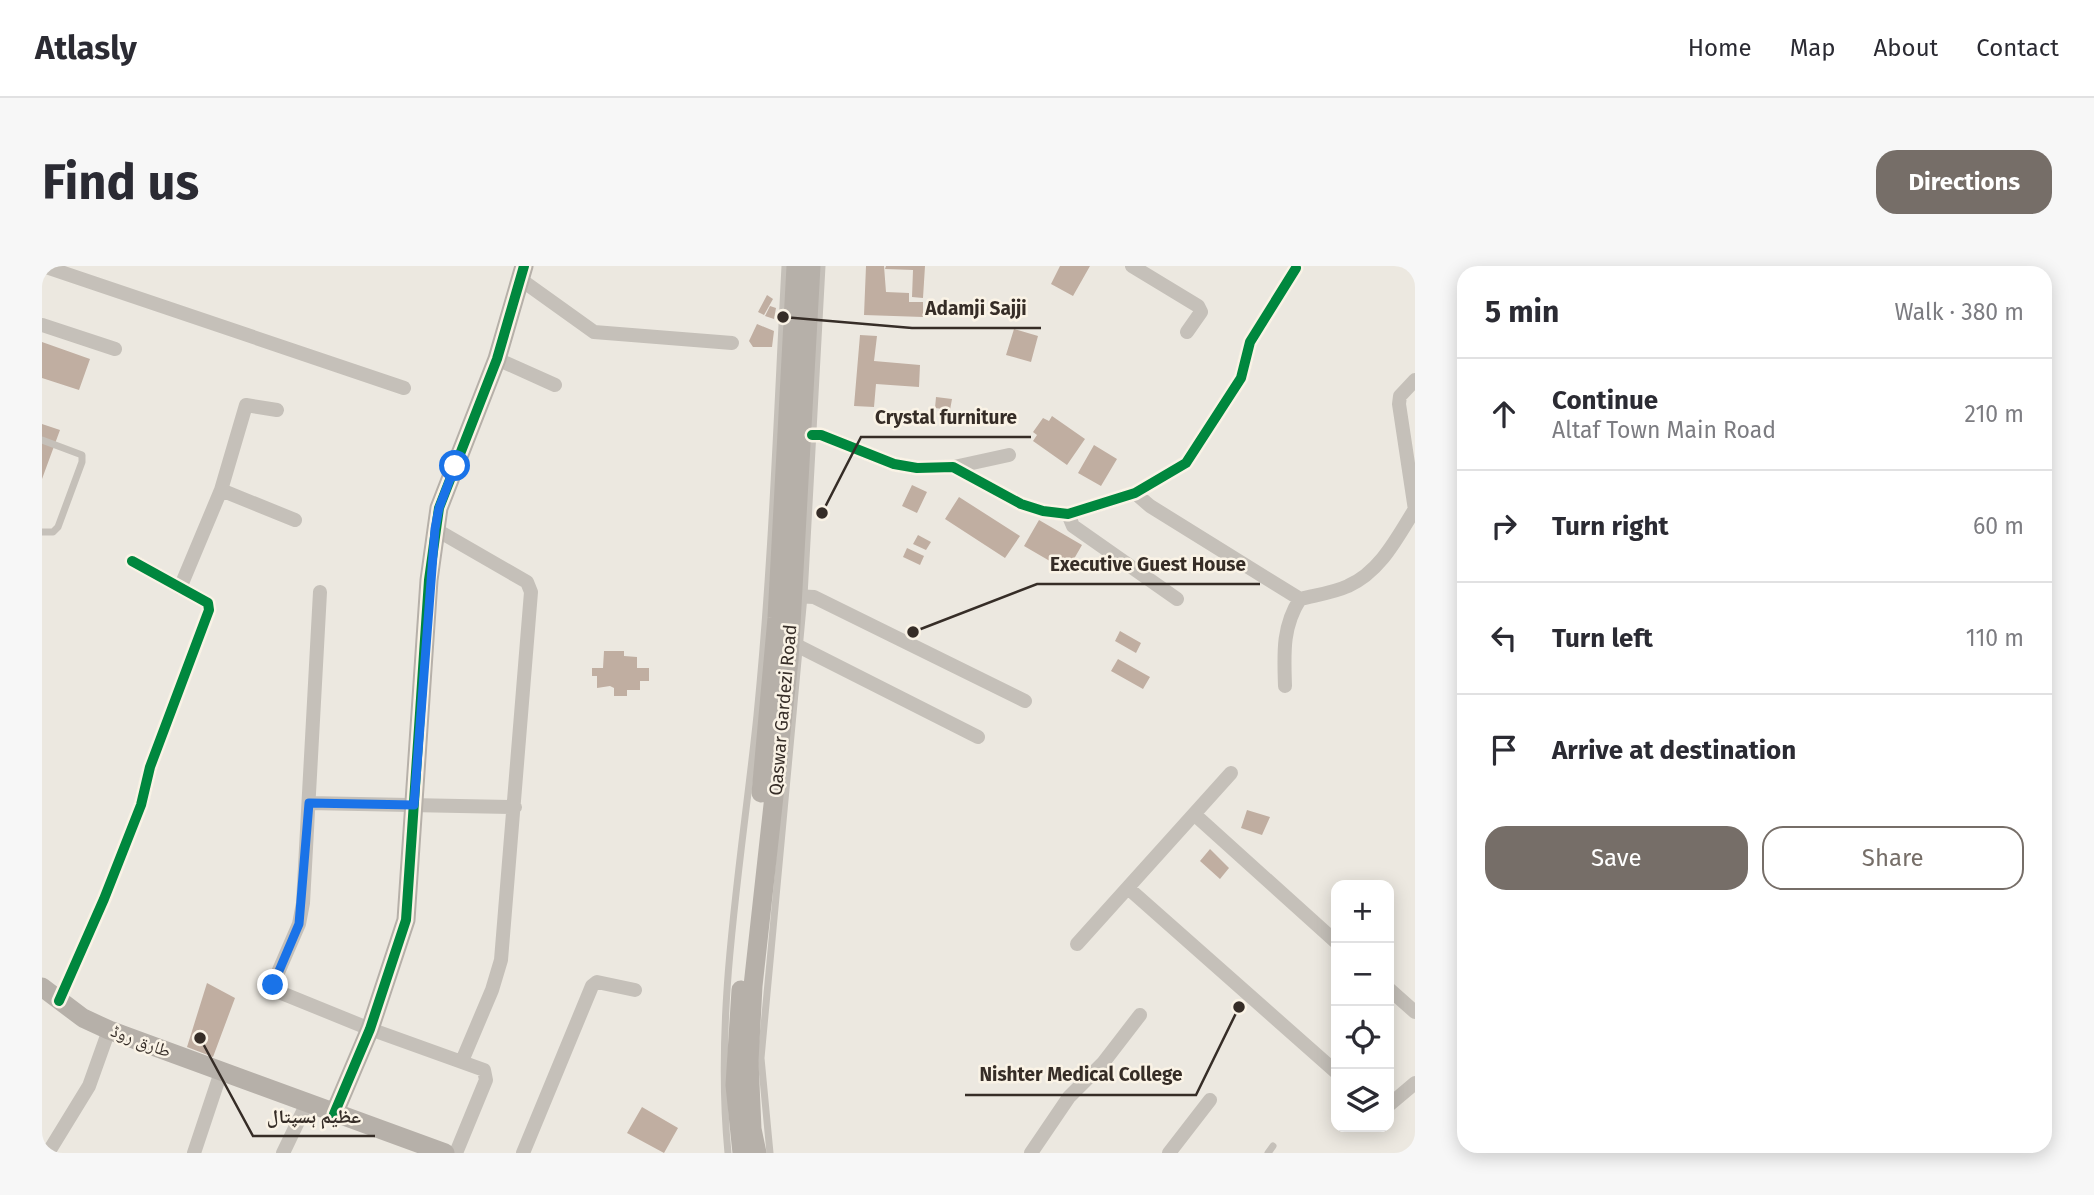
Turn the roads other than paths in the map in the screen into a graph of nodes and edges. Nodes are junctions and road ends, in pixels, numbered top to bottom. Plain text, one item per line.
1 (43, 266) edge
2 (785, 266) edge
3 (796, 266) edge
4 (811, 266) edge
5 (822, 266) edge
6 (1132, 266) edge
7 (1296, 268) edge
8 (522, 273) edge
9 (42, 325) edge
10 (1187, 332) dead end
11 (732, 343) dead end
12 (115, 349) dead end
13 (496, 359) junction
14 (1415, 380) edge
15 (555, 385) dead end
16 (404, 388) dead end
17 (277, 410) dead end
18 (812, 435) junction
19 (42, 440) edge
20 (806, 455) junction
21 (1009, 455) dead end
22 (953, 467) junction
23 (221, 490) junction
24 (1135, 493) junction
25 (1415, 510) edge
26 (1068, 514) junction
27 (295, 520) dead end
28 (435, 529) junction
29 (42, 532) edge
30 (132, 561) dead end
31 (180, 588) junction
32 (320, 592) dead end
33 (799, 596) junction
34 (1177, 599) dead end
35 (1300, 599) junction
36 (771, 618) junction
37 (800, 647) junction
38 (1285, 686) dead end
39 (1025, 701) dead end
40 (763, 714) junction
41 (978, 737) dead end
42 (1231, 772) dead end
43 (309, 803) junction
44 (414, 805) junction
45 (515, 807) junction
46 (1194, 814) junction
47 (1128, 888) junction
48 (1331, 937) edge
49 (1077, 944) dead end
50 (42, 987) edge
51 (635, 990) dead end
52 (1394, 993) edge
53 (59, 1001) junction
54 (1415, 1012) edge
55 (1140, 1015) dead end
56 (370, 1029) junction
57 (110, 1030) junction
58 (462, 1061) junction
59 (1333, 1069) edge
60 (221, 1072) junction
61 (1415, 1083) edge
62 (1210, 1100) dead end
63 (1394, 1101) edge
64 (307, 1103) junction
65 (334, 1114) junction
66 (759, 1126) junction
67 (1273, 1146) dead end
68 (438, 1152) edge
69 (48, 1153) edge
70 (194, 1153) edge
71 (283, 1153) edge
72 (456, 1153) edge
73 (523, 1153) edge
74 (728, 1153) edge
75 (742, 1153) edge
76 (757, 1153) edge
77 (770, 1153) edge
78 (1031, 1153) edge
79 (1169, 1153) edge
80 (1268, 1153) edge

1 - 16 street
2 - 36 lane
3 - 36 main road
4 - 20 main road, Qaswar Gardezi Road
5 - 18 lane
6 - 10 street
7 - 24 street
8 - 11 street
8 - 13 main road
9 - 12 street
13 - 15 street
13 - 28 main road
14 - 25 street
17 - 23 street
18 - 20 lane
18 - 22 street
19 - 29 lane
20 - 33 main road, Qaswar Gardezi Road
21 - 22 street
22 - 26 street
23 - 27 street
23 - 31 street
24 - 26 street
24 - 35 street
25 - 35 street
26 - 34 street
28 - 44 main road
28 - 45 street
30 - 31 street
31 - 53 street
32 - 43 street
33 - 37 lane
33 - 39 street
33 - 66 main road, Qaswar Gardezi Road
35 - 38 street
36 - 40 main road
37 - 41 street
37 - 66 lane
40 - 74 lane
40 - 75 main road
42 - 46 street
43 - 44 street
43 - 56 street
44 - 45 street
44 - 56 main road
45 - 58 street
46 - 47 street
46 - 48 street
47 - 49 street
47 - 59 street
50 - 53 main road, طارق روڈ
51 - 73 street
52 - 54 street
53 - 57 main road, طارق روڈ
55 - 78 street
56 - 58 street
56 - 65 main road
57 - 60 main road, طارق روڈ
57 - 69 street
58 - 72 street
60 - 64 main road, طارق روڈ
60 - 70 street
61 - 63 street
62 - 79 street
64 - 65 main road, طارق روڈ
64 - 71 street
65 - 68 main road, طارق روڈ
66 - 76 main road, Qaswar Gardezi Road
66 - 77 lane
67 - 80 lane

